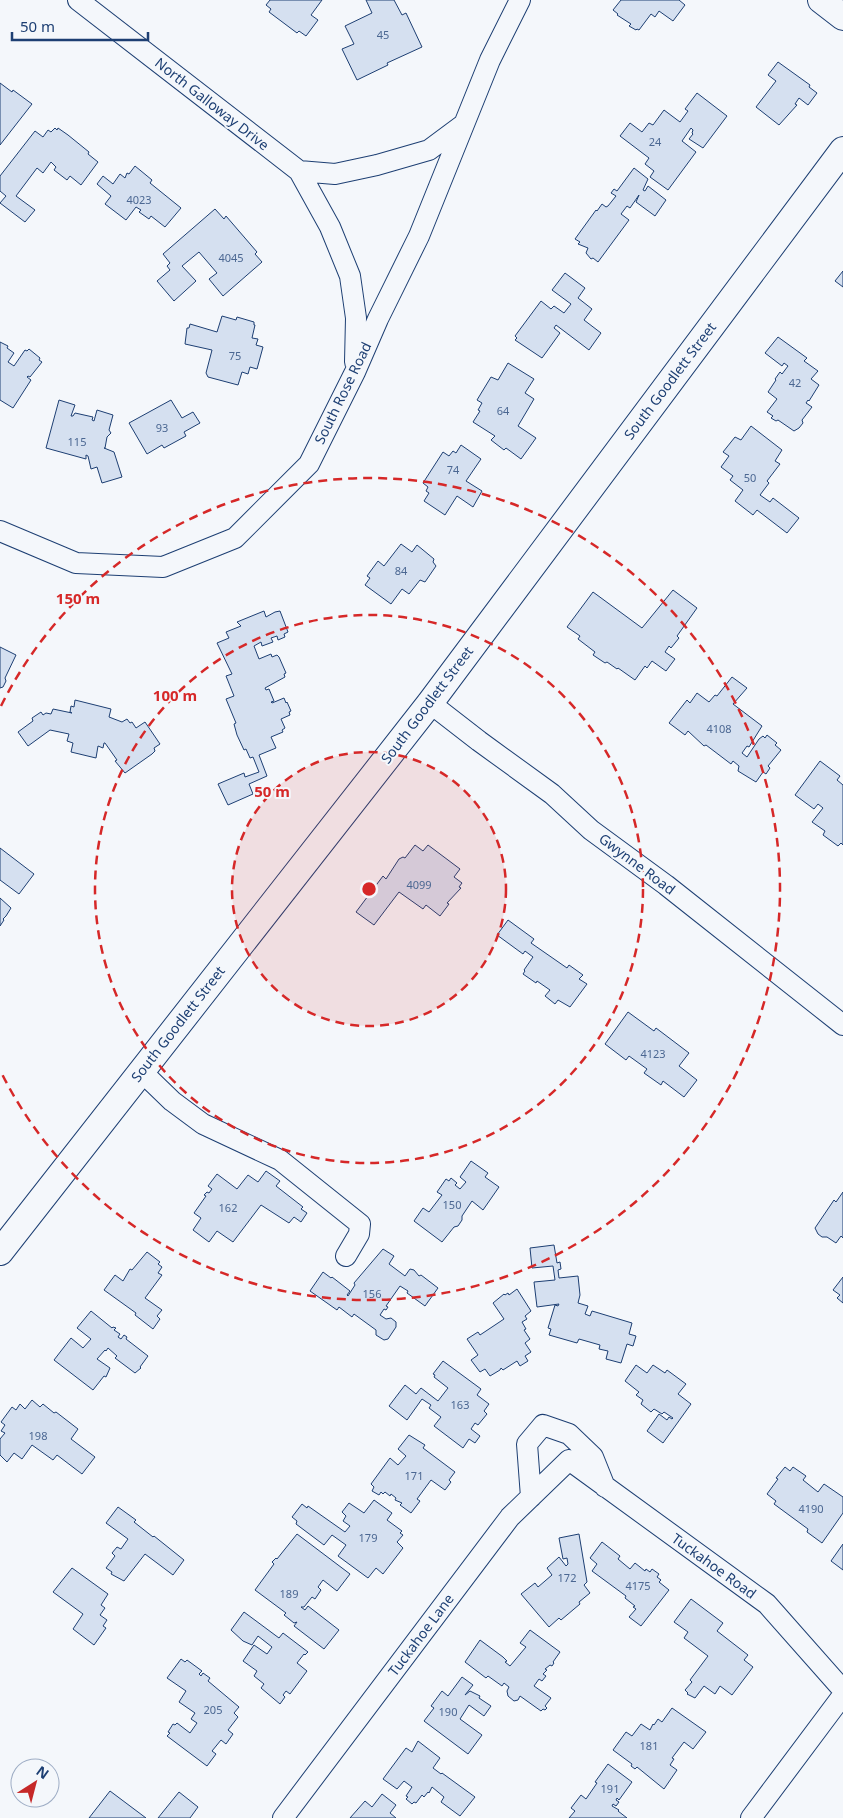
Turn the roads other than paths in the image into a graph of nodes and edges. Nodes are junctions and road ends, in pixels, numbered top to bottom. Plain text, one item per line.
1 (78, 0) edge
2 (520, 0) edge
3 (821, 0) edge
4 (843, 17) edge
5 (464, 124) junction
6 (843, 150) edge
7 (299, 172) junction
8 (354, 372) junction
9 (0, 531) edge
10 (430, 703) junction
11 (843, 1025) edge
12 (141, 1071) junction
13 (0, 1252) edge
14 (346, 1256) dead end
15 (569, 1460) joint
16 (605, 1487) junction
17 (531, 1497) junction
18 (843, 1690) edge
19 (843, 1695) edge
20 (283, 1818) edge
21 (751, 1818) edge

1 - 7 street, North Galloway Drive
2 - 5 street, South Rose Road
3 - 4 main road
5 - 7 street
5 - 8 street, South Rose Road
6 - 10 main road, South Goodlett Street
7 - 8 street, North Galloway Drive
8 - 9 street, South Rose Road
10 - 11 street, Gwynne Road
10 - 12 main road, South Goodlett Street
12 - 13 main road, South Goodlett Street
12 - 14 street
15 - 16 street, Tuckahoe Road
15 - 17 street, Tuckahoe Lane
16 - 17 street
16 - 18 street, Tuckahoe Road
17 - 20 street, Tuckahoe Lane
19 - 21 street

